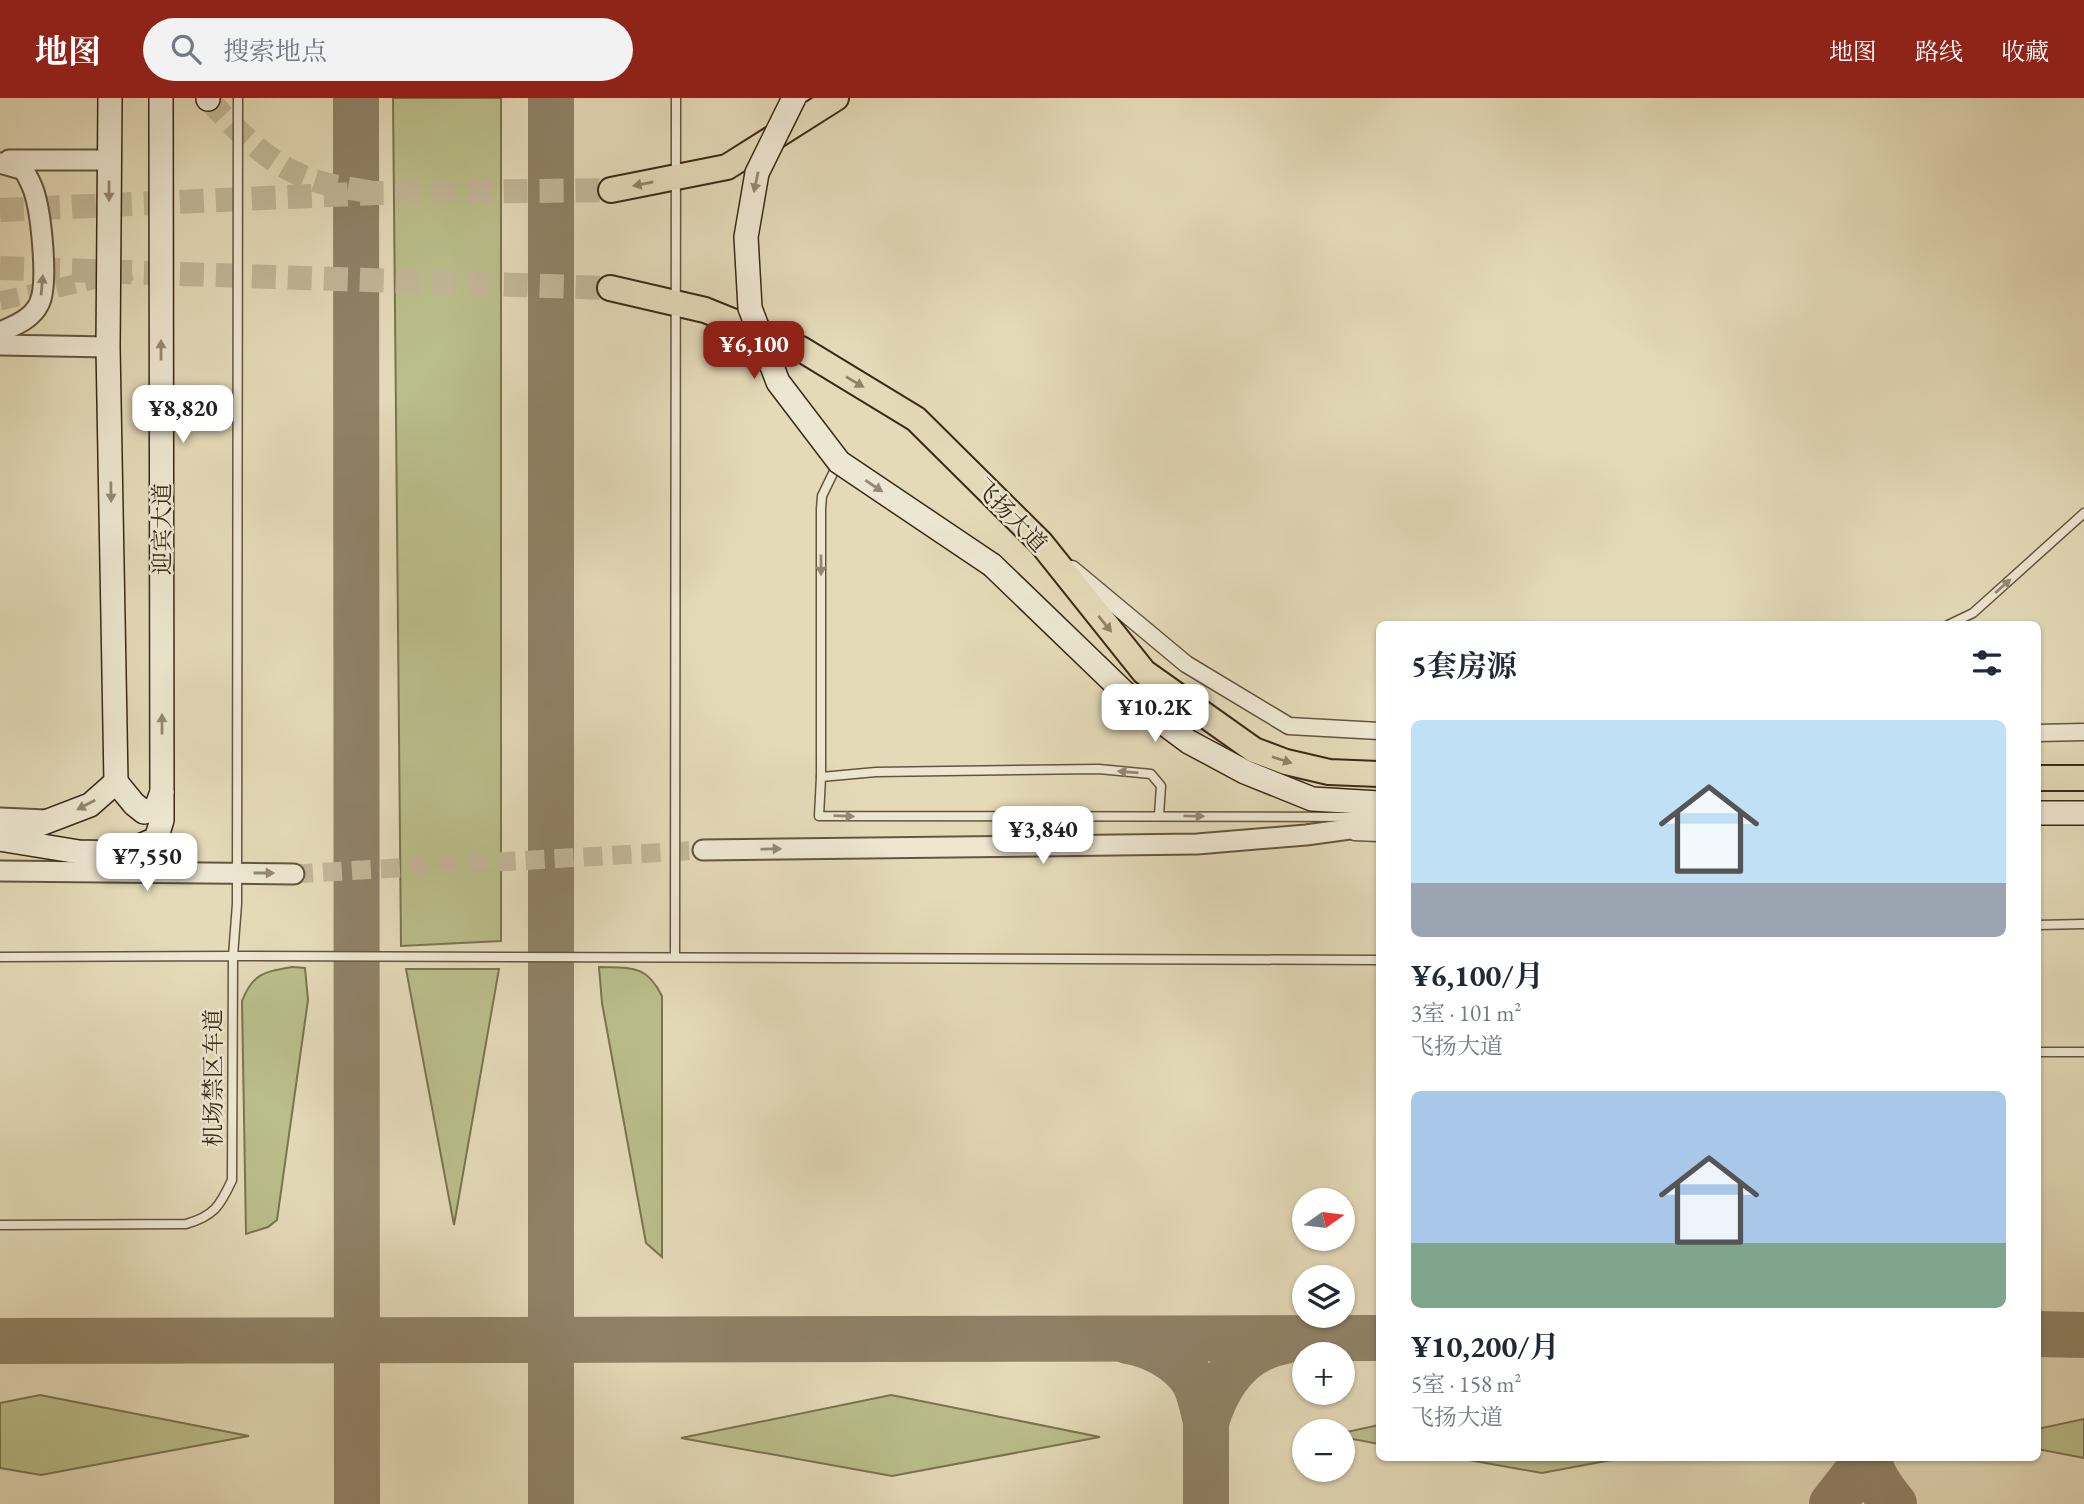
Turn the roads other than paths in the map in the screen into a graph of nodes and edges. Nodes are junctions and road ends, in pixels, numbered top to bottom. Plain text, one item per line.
1 (110, 98) edge
2 (160, 98) edge
3 (238, 98) edge
4 (676, 98) edge
5 (794, 98) edge
6 (836, 98) edge
7 (109, 160) junction
8 (0, 161) edge
9 (611, 190) tunnel mouth
10 (610, 288) tunnel mouth
11 (0, 332) edge
12 (0, 345) edge
13 (108, 347) junction
14 (839, 462) junction
15 (2084, 513) edge
16 (1041, 543) junction
17 (1956, 621) edge
18 (1376, 731) edge
19 (2084, 732) edge
20 (2041, 733) edge
21 (1376, 774) edge
22 (821, 777) junction
23 (2041, 778) edge
24 (2084, 778) edge
25 (116, 782) junction
26 (162, 792) junction
27 (1376, 803) edge
28 (2041, 813) edge
29 (2084, 813) edge
30 (1159, 816) junction
31 (1376, 817) edge
32 (0, 818) edge
33 (51, 820) junction
34 (1376, 825) edge
35 (1306, 835) junction
36 (1376, 837) edge
37 (0, 839) edge
38 (702, 850) tunnel mouth
39 (0, 872) edge
40 (293, 874) tunnel mouth
41 (2084, 924) edge
42 (2041, 925) edge
43 (233, 956) junction
44 (0, 957) edge
45 (675, 957) junction
46 (1376, 960) edge
47 (2041, 1052) edge
48 (2084, 1052) edge
49 (0, 1225) edge

1 - 7 main road
26 -> 2 main road, 迎宾大道
3 - 43 lane, 机场禁区车道
4 - 45 lane
5 -> 14 main road, bridge
6 -> 9 main road
7 - 8 street
7 -> 13 main road
11 -> 8 street
10 -> 16 main road, 飞扬大道
12 - 13 street
13 -> 25 main road
14 -> 22 lane
14 -> 27 main road, bridge
17 -> 15 lane
16 - 18 street
16 -> 21 main road, 飞扬大道
19 - 20 street
30 -> 22 lane
22 -> 30 lane
23 - 24 main road
25 - 26 main road
25 -> 33 main road
26 - 37 main road, 迎宾大道
28 - 29 main road
30 -> 31 lane
32 - 33 street
33 - 37 main road
34 - 35 street
35 - 36 lane
38 -> 35 street
39 -> 40 street
41 - 42 lane
43 - 44 lane
43 - 45 lane
43 - 49 lane, 机场禁区车道
45 - 46 lane
47 - 48 lane

